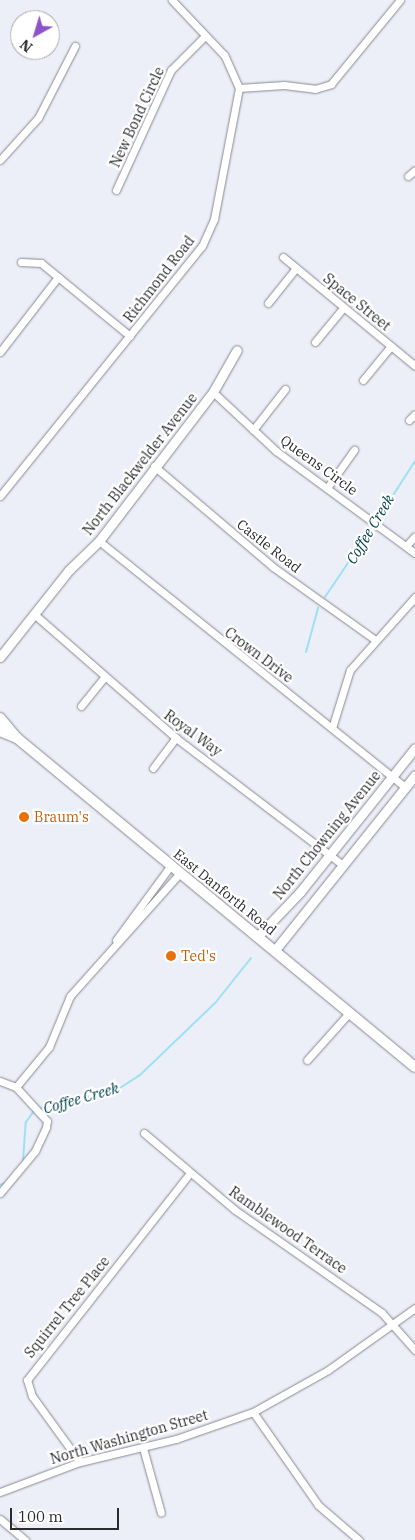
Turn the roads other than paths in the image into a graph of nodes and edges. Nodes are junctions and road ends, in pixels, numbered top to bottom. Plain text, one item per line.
1 (172, 0) edge
2 (400, 0) edge
3 (205, 36) junction
4 (75, 46) dead end
5 (239, 88) junction
6 (0, 160) edge
7 (415, 170) edge
8 (408, 176) dead end
9 (116, 190) dead end
10 (283, 256) dead end
11 (21, 262) dead end
12 (296, 268) junction
13 (58, 276) junction
14 (268, 303) dead end
15 (344, 307) junction
16 (130, 336) junction
17 (315, 342) dead end
18 (391, 346) junction
19 (237, 350) dead end
20 (0, 352) edge
21 (415, 366) edge
22 (363, 380) dead end
23 (285, 389) dead end
24 (213, 392) junction
25 (415, 414) edge
26 (409, 420) dead end
27 (253, 430) junction
28 (354, 450) dead end
29 (154, 466) junction
30 (327, 488) junction
31 (0, 496) edge
32 (415, 536) edge
33 (99, 541) junction
34 (406, 546) junction
35 (415, 553) edge
36 (415, 597) edge
37 (34, 614) junction
38 (374, 639) junction
39 (0, 657) edge
40 (103, 679) junction
41 (81, 706) dead end
42 (0, 718) edge
43 (332, 728) junction
44 (0, 732) edge
45 (17, 738) junction
46 (176, 738) junction
47 (415, 748) edge
48 (153, 768) dead end
49 (415, 775) edge
50 (392, 777) junction
51 (405, 787) junction
52 (330, 854) junction
53 (171, 865) junction
54 (343, 865) junction
55 (180, 873) junction
56 (258, 936) junction
57 (112, 947) junction
58 (275, 950) junction
59 (349, 1013) junction
60 (307, 1060) dead end
61 (415, 1068) edge
62 (0, 1081) edge
63 (16, 1087) junction
64 (144, 1133) dead end
65 (190, 1173) junction
66 (0, 1193) edge
67 (415, 1308) edge
68 (395, 1325) junction
69 (415, 1350) edge
70 (253, 1412) junction
71 (143, 1448) junction
72 (80, 1462) junction
73 (0, 1492) edge
74 (161, 1513) dead end
75 (0, 1519) edge
76 (25, 1540) edge
77 (359, 1540) edge

1 - 3 street
2 - 5 street
3 - 5 street
3 - 9 street, New Bond Circle
4 - 6 street
5 - 16 street, Richmond Road
7 - 8 street
10 - 12 street, Space Street
11 - 13 street
12 - 14 street
12 - 15 street, Space Street
13 - 16 street
13 - 20 street
15 - 17 street
15 - 18 street, Space Street
16 - 31 street, Richmond Road
18 - 21 street, Space Street
18 - 22 street
19 - 24 street, North Blackwelder Avenue
23 - 27 street
24 - 27 street, Queens Circle
24 - 29 street, North Blackwelder Avenue
25 - 26 street
27 - 30 street, Queens Circle
28 - 30 street
29 - 33 street, North Blackwelder Avenue
29 - 38 street, Castle Road
30 - 34 street, Queens Circle
32 - 34 street
33 - 37 street, North Blackwelder Avenue
33 - 43 street, Crown Drive
34 - 35 street, Queens Circle
36 - 38 street
37 - 39 street, North Blackwelder Avenue
37 - 40 street, Royal Way
38 - 43 street
40 - 41 street
40 - 46 street, Royal Way
42 - 45 main road, East Danforth Road
43 - 50 street, Crown Drive
44 - 45 main road, East Danforth Road
45 - 53 main road, East Danforth Road
46 - 48 street
46 - 52 street, Royal Way
47 - 50 street, North Chowning Avenue
49 - 51 street
50 - 51 street, Crown Drive
50 - 52 street, North Chowning Avenue
51 - 54 street
52 - 54 street, Royal Way
52 - 56 street, North Chowning Avenue
53 - 55 main road, East Danforth Road
53 - 57 street
54 - 58 street
55 - 56 main road, East Danforth Road
55 - 57 street
56 - 58 main road, East Danforth Road
57 - 63 street
58 - 59 main road, East Danforth Road
59 - 60 street
59 - 61 main road, East Danforth Road
62 - 63 street
63 - 66 street
64 - 65 street, Ramblewood Terrace
65 - 68 street, Ramblewood Terrace
65 - 72 street, Squirrel Tree Place
67 - 68 street, North Washington Street
68 - 69 street, Ramblewood Terrace
68 - 70 street, North Washington Street
70 - 71 street, North Washington Street
70 - 77 street
71 - 72 street, North Washington Street
71 - 74 street
72 - 73 street, North Washington Street
75 - 76 street

